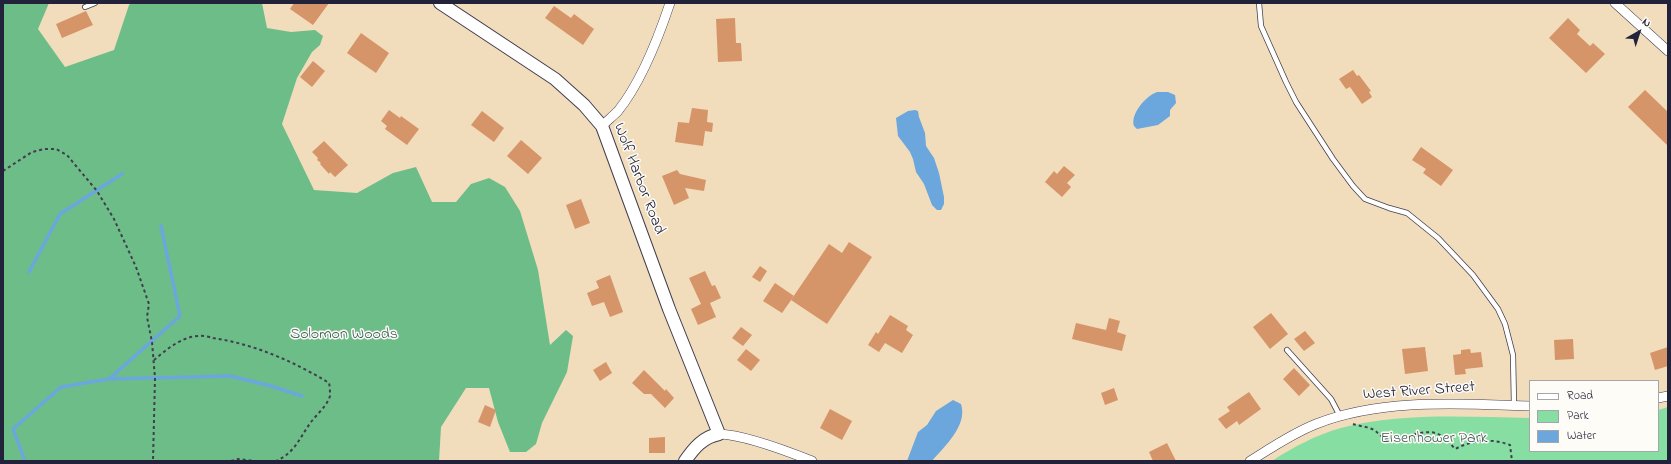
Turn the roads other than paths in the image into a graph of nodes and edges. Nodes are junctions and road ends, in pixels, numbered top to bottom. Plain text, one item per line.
1 (95, 3) edge
2 (440, 3) edge
3 (670, 3) edge
4 (1259, 3) edge
5 (1614, 3) edge
6 (85, 6) dead end
7 (1668, 52) edge
8 (602, 126) junction
9 (1287, 350) dead end
10 (1514, 406) junction
11 (1529, 406) edge
12 (1340, 416) junction
13 (719, 434) junction
14 (685, 461) edge
15 (812, 461) edge
16 (1250, 461) edge

1 - 6 lane
2 - 8 street, Wolf Harbor Road
3 - 8 street
4 - 10 lane
5 - 7 street
8 - 13 street, Wolf Harbor Road
9 - 12 lane
10 - 11 street, West River Street
10 - 12 street, West River Street
12 - 16 street, West River Street
13 - 14 street
13 - 15 street

